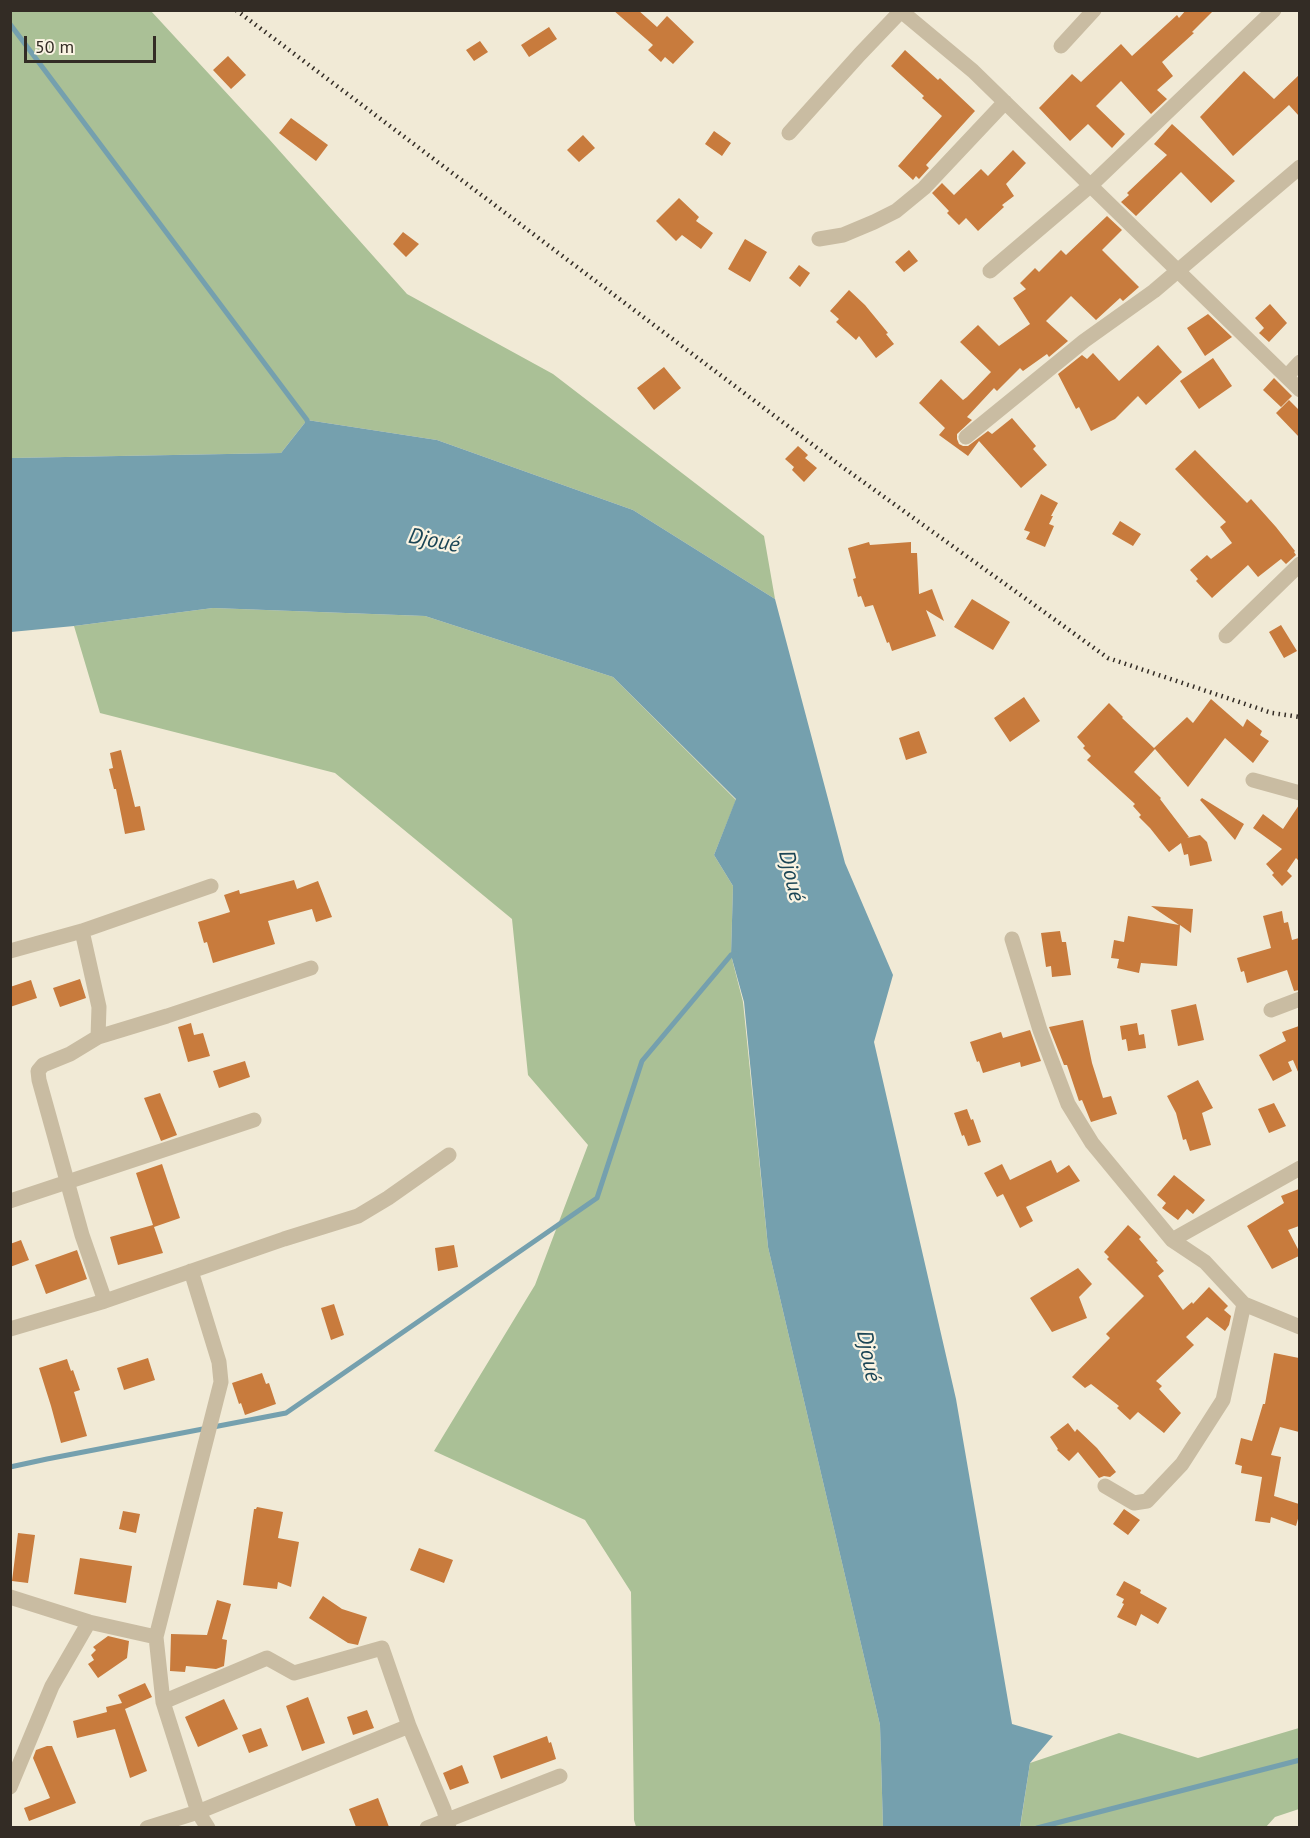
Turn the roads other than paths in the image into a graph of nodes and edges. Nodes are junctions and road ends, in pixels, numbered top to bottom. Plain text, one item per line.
1 (1094, 10) edge
2 (1274, 10) edge
3 (902, 11) edge
4 (1061, 45) dead end
5 (1005, 102) junction
6 (789, 133) dead end
7 (1299, 167) edge
8 (1091, 185) junction
9 (819, 239) dead end
10 (1178, 270) junction
11 (990, 271) dead end
12 (1299, 362) edge
13 (1287, 376) junction
14 (1299, 390) edge
15 (966, 437) dead end
16 (1299, 564) edge
17 (1226, 636) dead end
18 (1253, 780) dead end
19 (1299, 793) edge
20 (211, 886) dead end
21 (82, 931) junction
22 (1012, 939) dead end
23 (10, 951) edge
24 (311, 968) dead end
25 (1299, 999) edge
26 (1271, 1010) dead end
27 (98, 1037) junction
28 (254, 1120) dead end
29 (449, 1155) dead end
30 (1299, 1168) edge
31 (68, 1181) junction
32 (10, 1201) edge
33 (1172, 1240) junction
34 (191, 1271) junction
35 (105, 1301) junction
36 (1244, 1304) junction
37 (1299, 1317) edge
38 (1292, 1325) edge
39 (10, 1329) edge
40 (1105, 1485) dead end
41 (10, 1597) edge
42 (89, 1622) junction
43 (156, 1637) junction
44 (162, 1702) junction
45 (409, 1726) junction
46 (560, 1776) dead end
47 (10, 1787) edge
48 (198, 1812) junction
49 (448, 1823) edge
50 (147, 1827) edge
51 (208, 1827) edge
52 (427, 1827) edge

1 - 4 street
2 - 8 street
3 - 5 street
3 - 6 street
5 - 8 street
5 - 9 street
7 - 10 street
8 - 10 street
8 - 11 street
10 - 13 street
10 - 15 street
12 - 13 street
13 - 14 street
16 - 17 street
18 - 19 street
20 - 21 street
21 - 23 street
21 - 27 street
22 - 33 street
24 - 27 street
25 - 26 street
27 - 31 street
28 - 31 street
29 - 34 street
30 - 33 street
31 - 32 street
31 - 35 street
33 - 36 street
34 - 35 street
34 - 43 street
35 - 39 street
36 - 38 street
36 - 40 street
37 - 38 street
41 - 42 street
42 - 43 street
42 - 47 street
43 - 44 street
44 - 45 street
44 - 48 street
45 - 48 street
45 - 49 street
46 - 49 street
48 - 50 street
48 - 51 street
49 - 52 street

